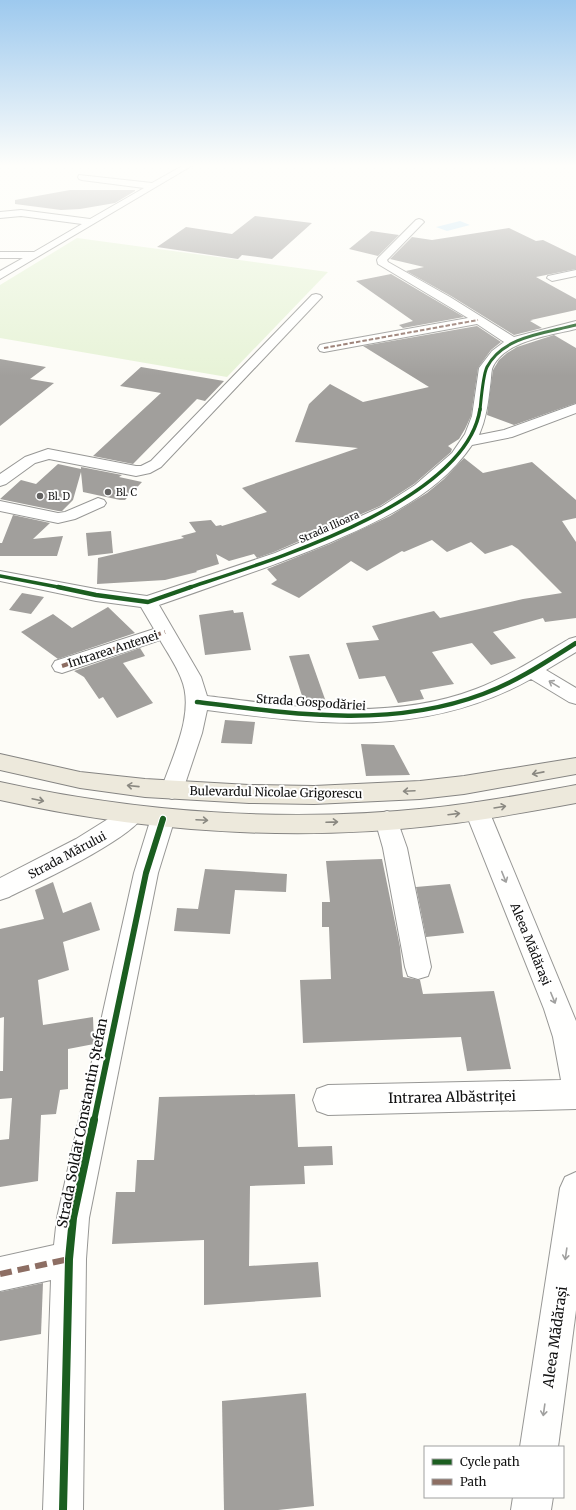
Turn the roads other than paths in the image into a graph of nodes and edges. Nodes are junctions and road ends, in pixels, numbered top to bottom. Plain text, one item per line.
1 (68, 235) edge
2 (406, 235) edge
3 (0, 254) edge
4 (35, 255) junction
5 (576, 273) edge
6 (0, 276) edge
7 (552, 278) dead end
8 (316, 297) dead end
9 (478, 320) junction
10 (576, 326) edge
11 (513, 342) junction
12 (324, 348) dead end
13 (576, 408) edge
14 (469, 441) junction
15 (0, 481) edge
16 (98, 503) dead end
17 (0, 506) edge
18 (0, 576) edge
19 (148, 602) junction
20 (165, 632) junction
21 (576, 643) edge
22 (62, 666) dead end
23 (531, 670) junction
24 (576, 697) edge
25 (197, 702) junction
26 (0, 762) edge
27 (576, 766) edge
28 (0, 791) edge
29 (576, 794) edge
30 (167, 804) junction
31 (477, 811) junction
32 (132, 816) junction
33 (387, 820) junction
34 (0, 890) edge
35 (418, 967) dead end
36 (576, 1080) edge
37 (576, 1094) edge
38 (328, 1100) dead end
39 (575, 1199) edge
40 (69, 1259) junction
41 (0, 1274) edge
42 (539, 1446) edge
43 (533, 1498) edge
44 (63, 1510) edge
45 (531, 1510) edge

1 - 4 street
2 - 9 street
3 - 4 street
4 - 6 street
5 - 7 street
8 - 15 street
9 - 11 street
9 - 12 street
10 - 11 street, Strada Ilioara
11 - 14 street, Strada Ilioara
13 - 14 street
14 - 19 street, Strada Ilioara
16 - 17 street
18 - 19 street, Strada Ilioara
19 - 20 street, Strada Soldat Constantin Ștefan
20 - 22 street, Intrarea Antenei
20 - 25 street, Strada Soldat Constantin Ștefan
21 - 23 street, Strada Gospodăriei
24 -> 23 street
23 - 25 street, Strada Gospodăriei
25 - 30 street, Strada Soldat Constantin Ștefan
30 -> 26 main road, Bulevardul Nicolae Grigorescu
27 -> 30 main road, Bulevardul Nicolae Grigorescu
28 -> 32 main road, Bulevardul Nicolae Grigorescu
31 -> 29 main road, Bulevardul Nicolae Grigorescu
30 - 32 main road, Bulevardul Nicolae Grigorescu
30 -> 33 main road, Bulevardul Nicolae Grigorescu
30 - 40 street, Strada Soldat Constantin Ștefan
33 -> 31 main road, Bulevardul Nicolae Grigorescu
31 -> 36 street, Aleea Mădărași
32 - 34 street, Strada Mărului
33 - 35 street
37 - 38 street, Intrarea Albăstriței
39 -> 42 street, Aleea Mădărași
40 - 41 street
40 - 44 street, Strada Soldat Constantin Ștefan
43 - 45 street

